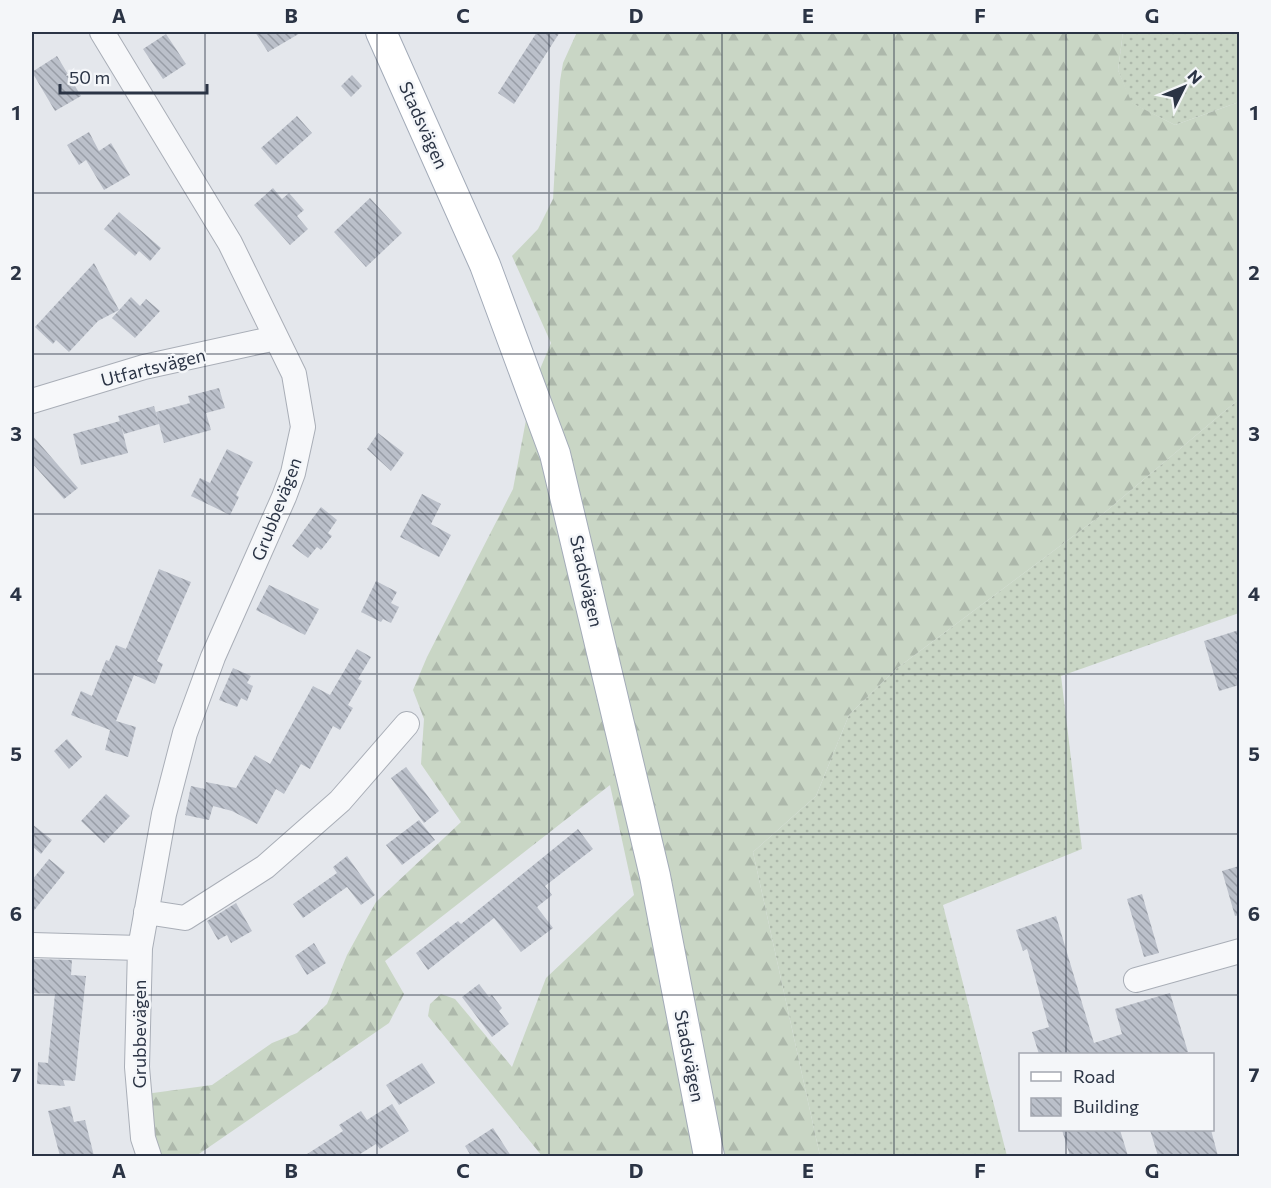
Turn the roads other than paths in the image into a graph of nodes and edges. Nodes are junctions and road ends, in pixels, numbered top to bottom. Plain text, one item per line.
1 (102, 32) edge
2 (381, 32) edge
3 (276, 338) junction
4 (32, 401) edge
5 (407, 723) dead end
6 (146, 912) junction
7 (32, 945) edge
8 (140, 948) junction
9 (1239, 951) edge
10 (1136, 980) dead end
11 (149, 1156) edge
12 (709, 1156) edge

1 - 3 street, Grubbevägen
2 - 12 main road, Stadsvägen
3 - 4 street, Utfartsvägen
3 - 6 street, Grubbevägen
5 - 6 street
6 - 8 street, Grubbevägen
7 - 8 street
8 - 11 street, Grubbevägen
9 - 10 street

